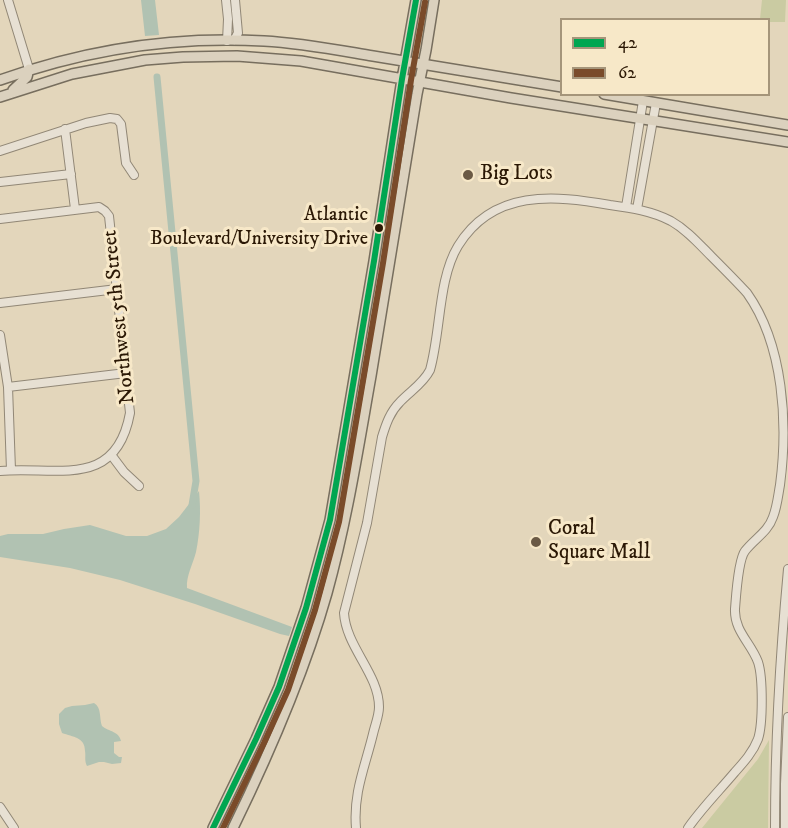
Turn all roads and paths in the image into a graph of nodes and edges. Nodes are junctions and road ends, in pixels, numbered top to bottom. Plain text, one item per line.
1 (8, 0) edge
2 (226, 0) edge
3 (235, 0) edge
4 (416, 0) edge
5 (434, 0) edge
6 (231, 40) junction
7 (266, 41) junction
8 (210, 56) junction
9 (237, 56) junction
10 (405, 61) junction
11 (423, 64) junction
12 (29, 69) junction
13 (402, 79) junction
14 (0, 80) edge
15 (419, 82) junction
16 (560, 87) edge
17 (4, 95) edge
18 (615, 96) edge
19 (643, 101) junction
20 (656, 103) junction
21 (640, 118) junction
22 (652, 120) junction
23 (788, 125) edge
24 (65, 129) junction
25 (788, 142) edge
26 (0, 151) edge
27 (71, 174) junction
28 (134, 175) dead end
29 (0, 182) edge
30 (626, 207) junction
31 (75, 209) junction
32 (637, 209) junction
33 (0, 219) edge
34 (117, 289) junction
35 (0, 303) edge
36 (0, 335) edge
37 (126, 373) junction
38 (8, 387) junction
39 (112, 456) junction
40 (11, 470) junction
41 (0, 471) edge
42 (139, 486) dead end
43 (788, 569) edge
44 (788, 717) edge
45 (1, 811) edge
46 (14, 828) edge
47 (213, 828) edge
48 (233, 828) edge
49 (356, 828) edge
50 (688, 828) edge
51 (775, 828) edge
52 (785, 828) edge

1 - 12 street
2 - 6 street
3 - 6 street
4 - 10 main road
5 - 11 main road
6 - 7 main road
6 - 8 main road
6 - 12 main road
7 - 9 main road
7 - 10 main road
8 - 9 main road
8 - 17 main road
9 - 13 main road
10 - 11 main road
10 - 13 main road
11 - 15 main road
11 - 16 main road
12 - 14 main road
12 - 17 main road
13 - 15 main road
13 - 47 main road
15 - 21 main road
15 - 48 main road
18 - 19 main road
19 - 20 main road
19 - 21 street
20 - 22 street
20 - 23 main road
21 - 22 main road
21 - 30 street
22 - 25 main road
22 - 32 street
24 - 26 street
24 - 27 street
24 - 28 street
27 - 29 street
27 - 31 street
30 - 32 street
30 - 49 street
31 - 33 street
31 - 34 street, Northwest 5th Street
32 - 50 street
34 - 35 street
34 - 37 street, Northwest 5th Street
36 - 38 street
37 - 38 street
37 - 39 street, Northwest 5th Street
38 - 40 street
39 - 40 street
39 - 42 street
40 - 41 street
43 - 51 street
44 - 52 street
45 - 46 street

